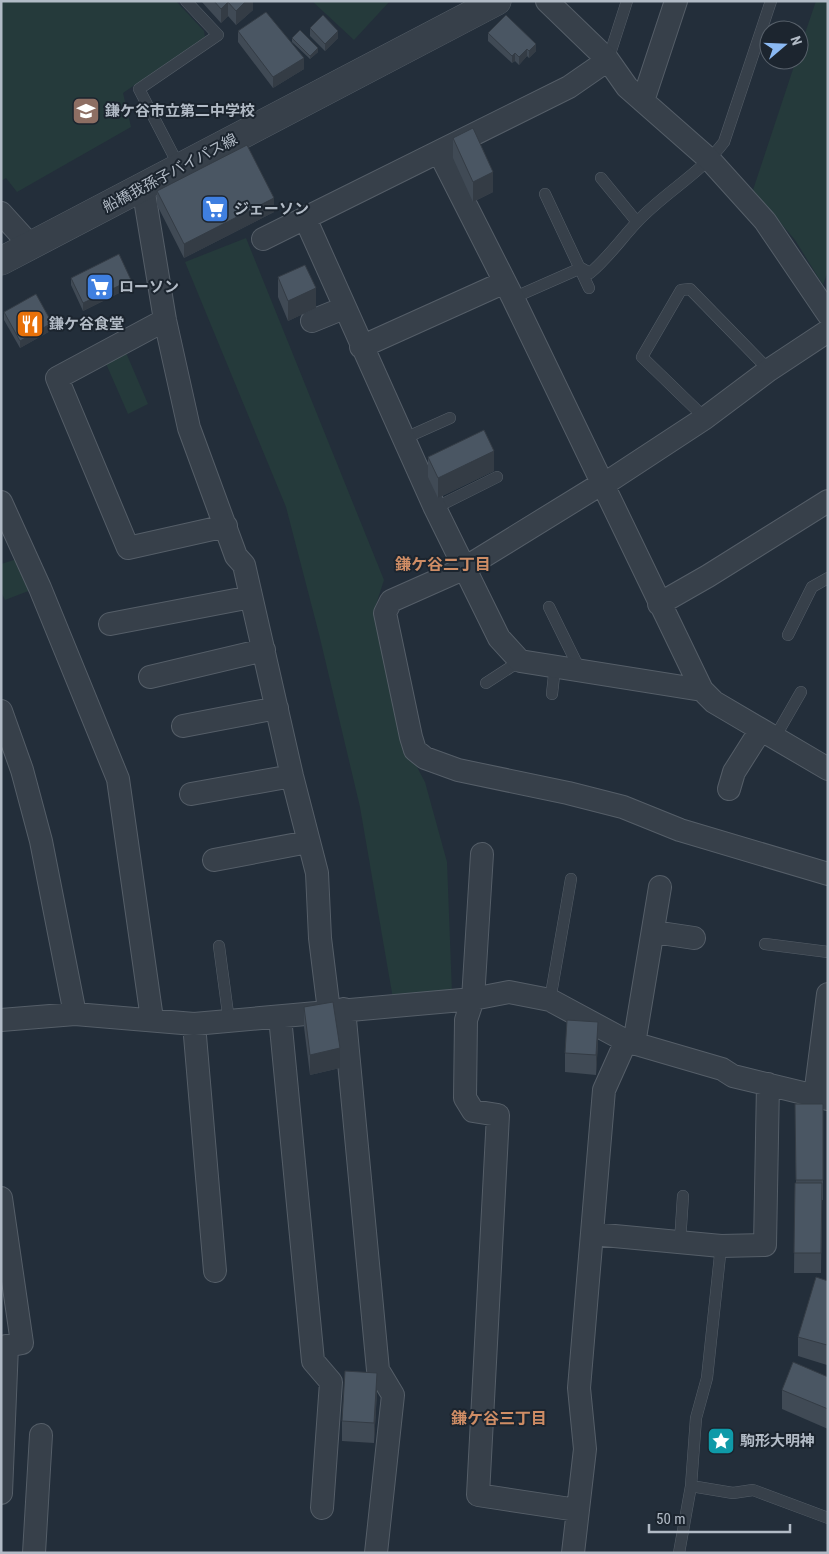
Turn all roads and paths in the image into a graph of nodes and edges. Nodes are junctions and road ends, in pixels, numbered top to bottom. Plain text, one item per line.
1 (186, 1) edge
2 (497, 1) edge
3 (547, 1) edge
4 (627, 1) edge
5 (676, 1) edge
6 (771, 1) edge
7 (608, 60) junction
8 (643, 101) junction
9 (439, 152) junction
10 (710, 160) junction
11 (180, 168) junction
12 (601, 178) dead end
13 (143, 187) junction
14 (545, 194) dead end
15 (1, 212) edge
16 (305, 218) junction
17 (638, 222) junction
18 (263, 239) dead end
19 (32, 246) junction
20 (1, 261) edge
21 (581, 268) junction
22 (589, 288) dead end
23 (509, 290) junction
24 (344, 308) junction
25 (828, 314) edge
26 (165, 320) junction
27 (312, 322) dead end
28 (828, 331) edge
29 (361, 347) junction
30 (769, 370) junction
31 (450, 418) dead end
32 (705, 418) junction
33 (403, 439) junction
34 (497, 477) dead end
35 (601, 484) junction
36 (828, 501) edge
37 (1, 502) edge
38 (435, 508) junction
39 (226, 526) junction
40 (463, 569) junction
41 (828, 578) edge
42 (251, 598) junction
43 (659, 604) junction
44 (549, 607) dead end
45 (110, 624) dead end
46 (788, 634) dead end
47 (264, 650) junction
48 (520, 661) junction
49 (554, 666) junction
50 (580, 670) junction
51 (150, 677) dead end
52 (486, 683) dead end
53 (702, 690) junction
54 (801, 692) dead end
55 (552, 694) dead end
56 (277, 708) junction
57 (1, 711) edge
58 (183, 726) dead end
59 (767, 735) junction
60 (828, 769) edge
61 (292, 776) junction
62 (729, 788) dead end
63 (191, 794) dead end
64 (308, 842) junction
65 (482, 854) dead end
66 (214, 860) dead end
67 (828, 874) edge
68 (571, 879) dead end
69 (660, 887) dead end
70 (654, 932) junction
71 (694, 938) dead end
72 (765, 944) dead end
73 (219, 946) dead end
74 (828, 952) edge
75 (828, 994) edge
76 (473, 999) junction
77 (550, 1000) junction
78 (336, 1010) junction
79 (75, 1014) junction
80 (280, 1016) junction
81 (152, 1019) junction
82 (1, 1020) edge
83 (229, 1021) junction
84 (194, 1024) junction
85 (630, 1043) junction
86 (768, 1084) junction
87 (821, 1098) edge
88 (684, 1196) dead end
89 (1, 1198) edge
90 (593, 1234) junction
91 (680, 1242) junction
92 (721, 1246) junction
93 (215, 1271) dead end
94 (4, 1347) edge
95 (41, 1435) dead end
96 (691, 1486) junction
97 (1, 1493) edge
98 (322, 1508) dead end
99 (577, 1510) junction
100 (828, 1518) edge
101 (34, 1553) edge
102 (376, 1553) edge
103 (573, 1553) edge
104 (679, 1553) edge

1 - 11 lane
2 - 11 street, 船橋我孫子バイパス線
3 - 7 street
4 - 7 lane
5 - 8 street
6 - 10 lane
7 - 8 street
7 - 9 street
8 - 10 street
9 - 16 street
9 - 23 street
10 - 17 lane
10 - 25 street
11 - 13 street, 船橋我孫子バイパス線
12 - 17 lane
13 - 19 street, 船橋我孫子バイパス線
13 - 26 street
14 - 21 lane
15 - 19 street
16 - 18 street
16 - 24 street
17 - 21 lane
19 - 20 street, 船橋我孫子バイパス線
21 - 22 lane
21 - 23 lane
23 - 29 street
23 - 35 street
24 - 27 street
24 - 29 street
26 - 39 street
26 - 39 street
28 - 30 street
29 - 33 street
30 - 32 street
30 - 32 lane
31 - 33 lane
32 - 35 street
33 - 38 street
34 - 38 lane
35 - 40 street
35 - 43 street
36 - 43 street
37 - 81 street
38 - 40 street
39 - 42 street
40 - 48 street
40 - 67 street
41 - 46 lane
42 - 45 street
42 - 47 street
43 - 53 street
44 - 50 lane
47 - 51 street
47 - 56 street
48 - 49 street
48 - 52 lane
49 - 50 street
49 - 55 lane
50 - 53 street
53 - 59 street
54 - 59 lane
56 - 58 street
56 - 61 street
57 - 79 street
59 - 60 street
59 - 62 street
61 - 63 street
61 - 64 street
64 - 66 street
64 - 78 street
65 - 76 street
68 - 77 lane
69 - 70 street
70 - 71 street
70 - 85 street
72 - 74 lane
73 - 83 lane
75 - 87 street
76 - 77 street
76 - 78 street
76 - 99 street
77 - 85 street
78 - 80 street
78 - 102 street
79 - 81 street
79 - 82 street
80 - 83 street
80 - 98 street
81 - 84 street
83 - 84 street
84 - 93 street
85 - 86 street
85 - 90 street
86 - 87 street
86 - 92 street
88 - 91 lane
89 - 94 street
90 - 91 street
90 - 99 street
91 - 92 street
92 - 96 lane
94 - 97 street
95 - 101 street
96 - 100 lane
96 - 104 lane
99 - 103 street

